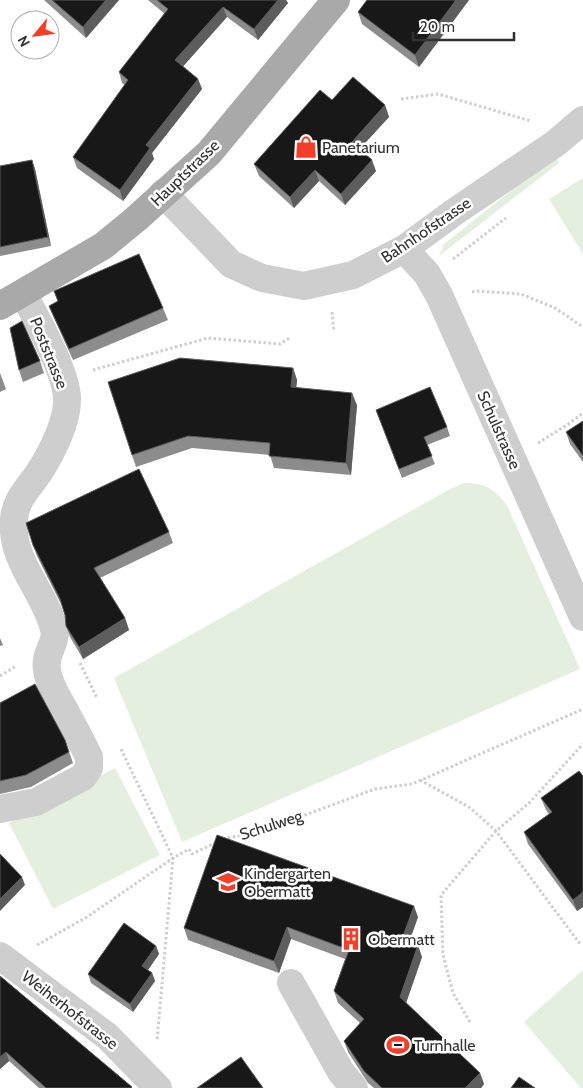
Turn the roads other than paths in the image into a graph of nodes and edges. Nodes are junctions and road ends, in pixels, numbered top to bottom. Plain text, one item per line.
1 (336, 0) edge
2 (583, 120) edge
3 (163, 193) junction
4 (404, 249) junction
5 (11, 300) edge
6 (583, 617) edge
7 (0, 809) edge
8 (3, 958) edge
9 (291, 983) dead end
10 (156, 1085) edge
11 (354, 1088) edge

1 - 3 main road, Hauptstrasse
2 - 4 street, Bahnhofstrasse
3 - 4 street, Bahnhofstrasse
3 - 5 main road, Hauptstrasse
4 - 6 street, Schulstrasse
5 - 7 street, Poststrasse
8 - 10 street, Weiherhofstrasse
9 - 11 street

